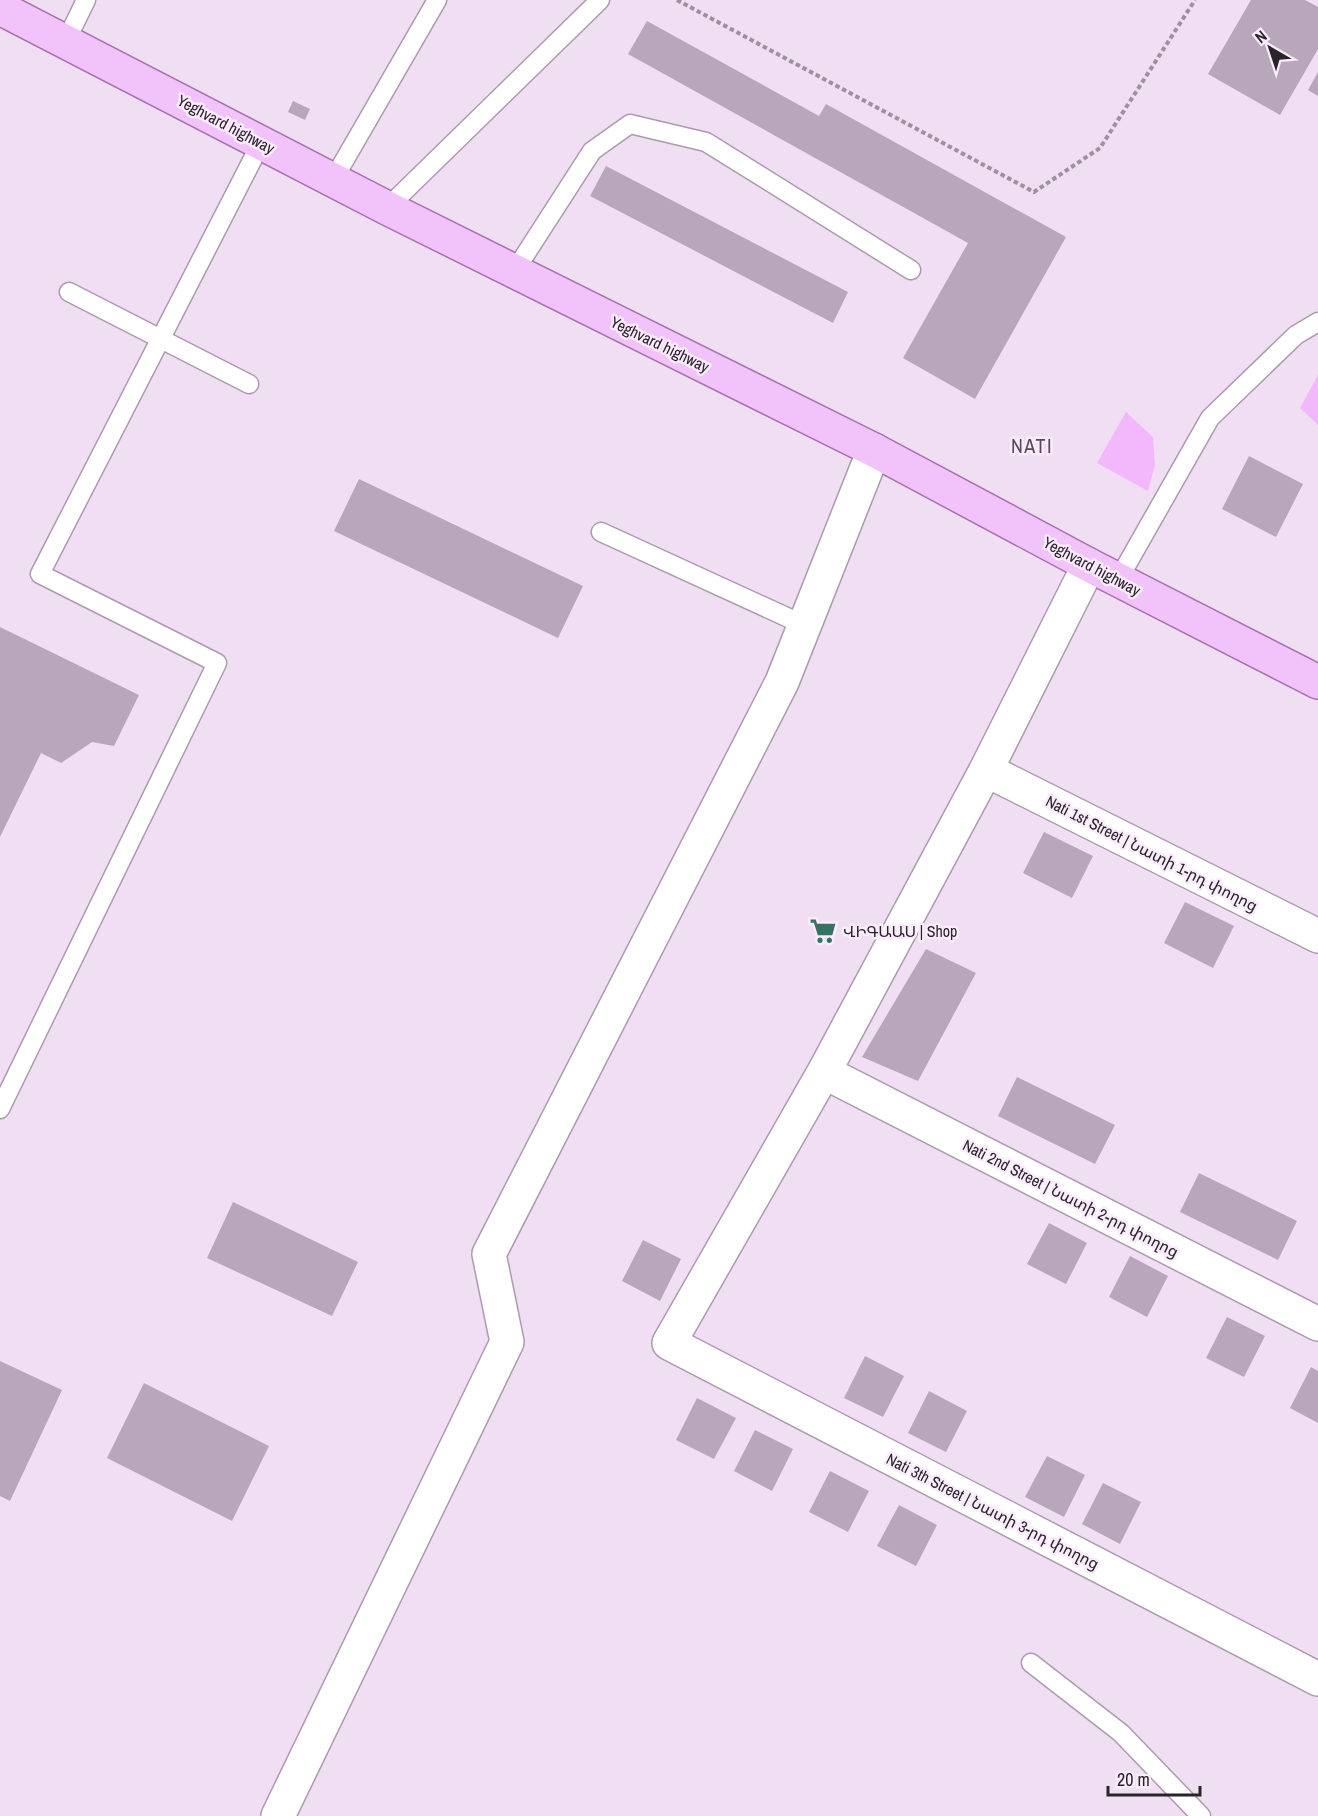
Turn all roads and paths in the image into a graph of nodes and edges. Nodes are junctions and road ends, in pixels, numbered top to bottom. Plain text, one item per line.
1 (86, 0) edge
2 (437, 0) edge
3 (600, 0) edge
4 (677, 0) edge
5 (1195, 0) edge
6 (0, 8) edge
7 (66, 41) junction
8 (261, 143) junction
9 (333, 180) junction
10 (387, 208) junction
11 (911, 270) dead end
12 (514, 272) junction
13 (69, 292) dead end
14 (1318, 322) edge
15 (161, 339) junction
16 (249, 384) dead end
17 (874, 450) junction
18 (602, 532) dead end
19 (1089, 566) junction
20 (1118, 580) junction
21 (804, 625) junction
22 (1318, 682) edge
23 (986, 770) junction
24 (1318, 936) edge
25 (824, 1072) junction
26 (0, 1109) edge
27 (1318, 1324) edge
28 (1031, 1663) dead end
29 (1318, 1679) edge
30 (278, 1816) edge
31 (1201, 1816) edge

1 - 7 lane
2 - 9 lane
3 - 10 lane
4 - 5 path
6 - 7 main road, Yeghvard highway
7 - 8 main road, Yeghvard highway
8 - 9 main road, Yeghvard highway
8 - 15 lane
9 - 10 main road, Yeghvard highway
10 - 12 main road, Yeghvard highway
11 - 12 lane
12 - 17 main road, Yeghvard highway
13 - 15 lane
14 - 20 lane
15 - 16 lane
15 - 26 lane
17 - 19 main road, Yeghvard highway
17 - 21 street
18 - 21 lane
19 - 20 main road, Yeghvard highway
19 - 23 street
20 - 22 main road, Yeghvard highway
21 - 30 street
23 - 24 street, Nati 1st Street | Նատի 1-րդ փողոց
23 - 25 street
25 - 27 street, Nati 2nd Street | Նատի 2-րդ փողոց
25 - 29 street, Nati 3th Street | Նատի 3-րդ փողոց
28 - 31 lane

